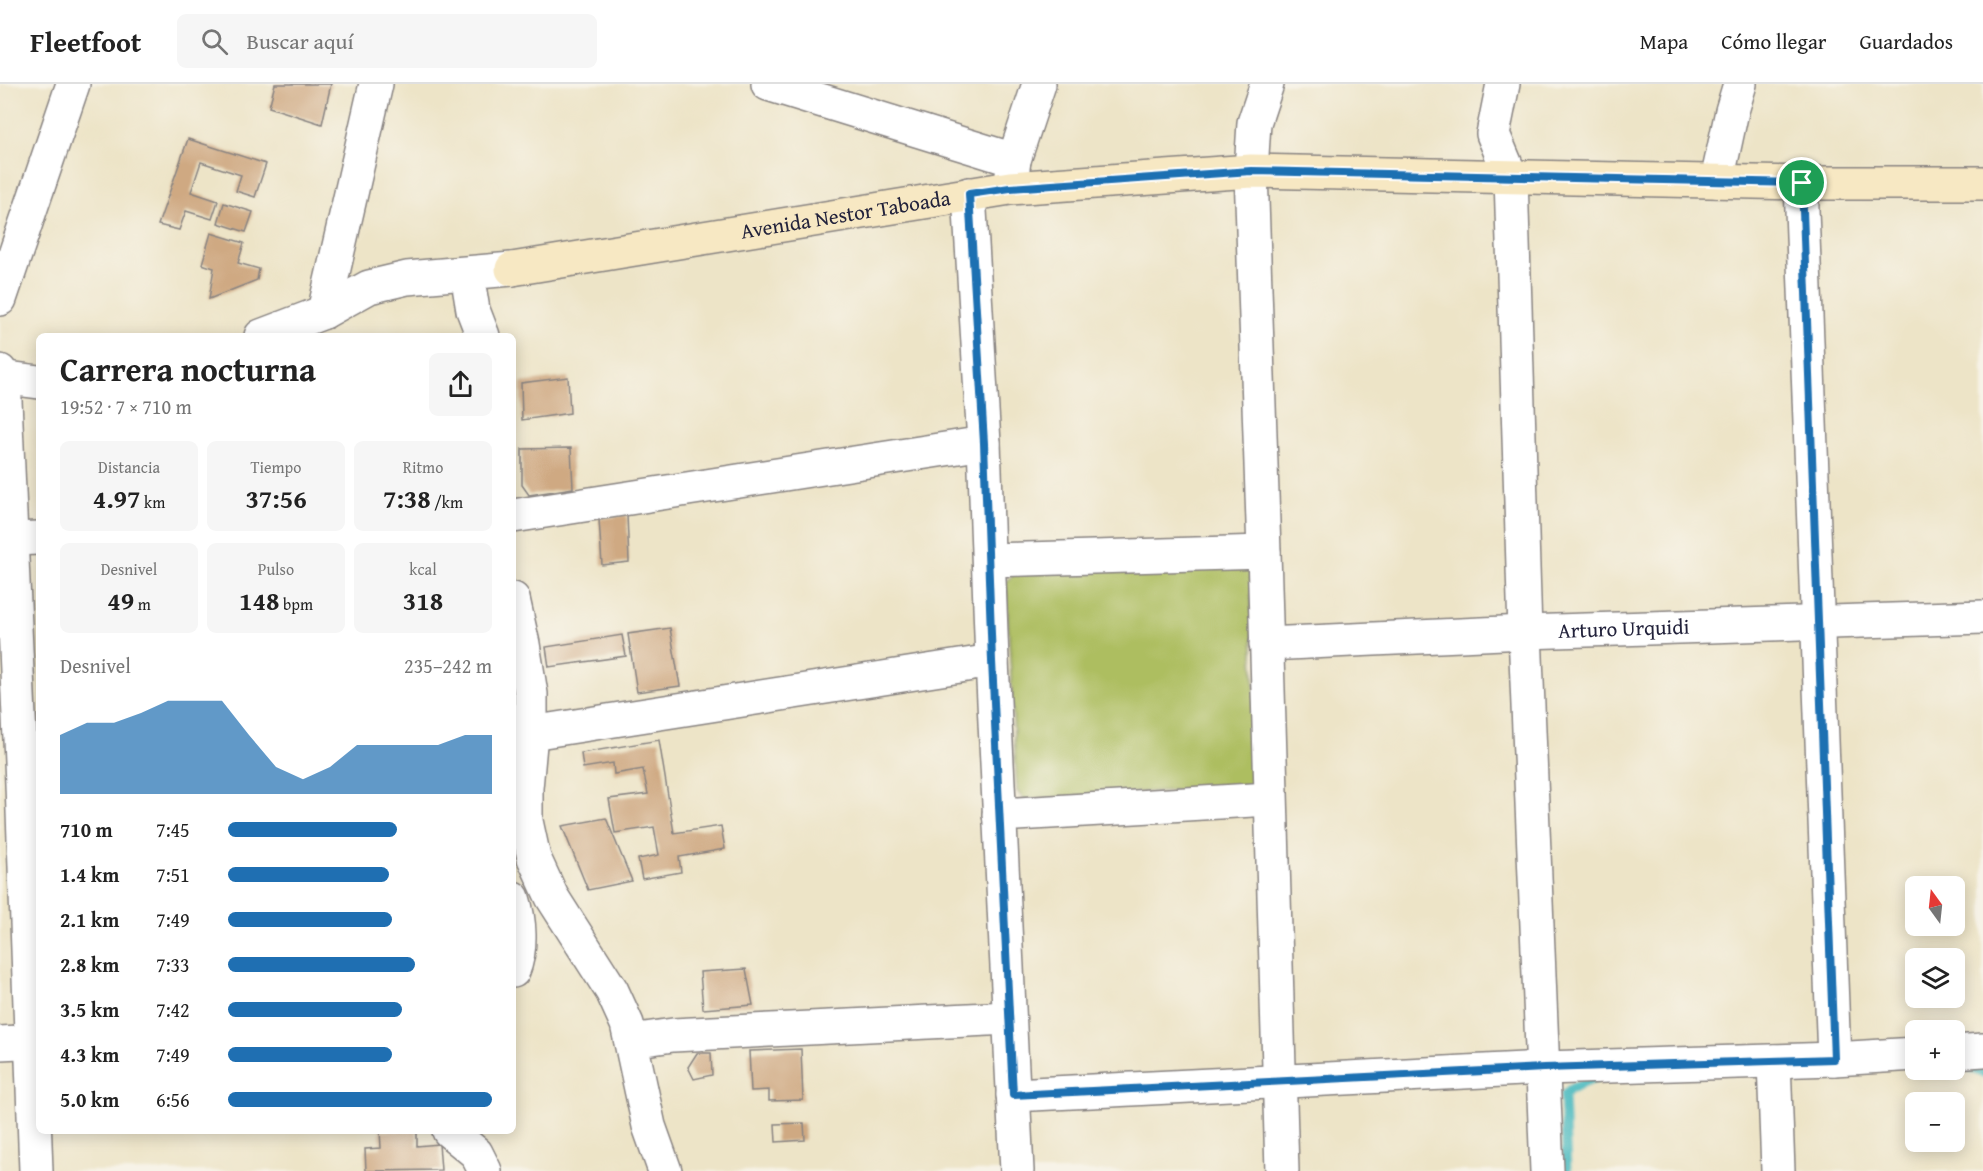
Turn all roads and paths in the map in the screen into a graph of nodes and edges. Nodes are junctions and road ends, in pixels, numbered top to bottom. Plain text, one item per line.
1 (73, 84) edge
2 (376, 84) edge
3 (768, 84) edge
4 (1039, 84) edge
5 (1267, 84) edge
6 (1503, 84) edge
7 (1740, 84) edge
8 (802, 89) edge
9 (1251, 171) junction
10 (1012, 174) junction
11 (1980, 174) edge
12 (1511, 177) junction
13 (1717, 182) junction
14 (1802, 183) junction
15 (969, 194) junction
16 (467, 274) junction
17 (0, 299) edge
18 (324, 312) junction
19 (269, 333) edge
20 (482, 333) edge
21 (1, 375) edge
22 (36, 381) edge
23 (984, 443) junction
24 (516, 516) edge
25 (15, 549) edge
26 (1264, 552) junction
27 (989, 560) junction
28 (516, 612) edge
29 (1983, 617) edge
30 (1818, 624) junction
31 (1525, 632) junction
32 (1266, 644) junction
33 (992, 661) junction
34 (531, 733) junction
35 (30, 784) edge
36 (1270, 799) junction
37 (999, 815) junction
38 (516, 915) edge
39 (516, 964) edge
40 (1008, 1018) junction
41 (631, 1041) junction
42 (23, 1042) edge
43 (1983, 1050) edge
44 (1965, 1051) edge
45 (1905, 1055) edge
46 (1834, 1059) junction
47 (1774, 1061) junction
48 (1544, 1068) junction
49 (1279, 1082) junction
50 (1013, 1095) junction
51 (36, 1124) edge
52 (37, 1134) edge
53 (454, 1134) edge
54 (36, 1171) edge
55 (485, 1171) edge
56 (665, 1171) edge
57 (1017, 1171) edge
58 (1282, 1171) edge
59 (1547, 1171) edge
60 (1778, 1171) edge

1 - 17 street
2 - 18 street
3 - 8 street
4 - 10 street
5 - 9 street
6 - 12 street
7 - 13 street
8 - 10 street
9 - 10 street, Avenida Nestor Taboada
9 - 12 street, Avenida Nestor Taboada
9 - 26 street
10 - 15 street, Avenida Nestor Taboada
11 - 14 street, Avenida Nestor Taboada
12 - 13 street, Avenida Nestor Taboada
12 - 31 street
13 - 14 street, Avenida Nestor Taboada
14 - 30 street
15 - 16 street, Avenida Nestor Taboada
15 - 23 street
16 - 18 street
16 - 20 street
18 - 19 street
21 - 22 street
21 - 25 street
23 - 24 street
23 - 27 street
25 - 35 street
26 - 27 street
26 - 32 street
27 - 33 street
28 - 34 street
29 - 30 street, Arturo Urquidi
30 - 31 street, Arturo Urquidi
30 - 46 street
31 - 32 street, Arturo Urquidi
31 - 48 street
32 - 36 street
33 - 34 street
33 - 37 street
34 - 41 street
35 - 42 street
36 - 37 street
36 - 49 street
37 - 40 street
38 - 39 street
40 - 41 street
40 - 50 street
41 - 56 street
42 - 51 street
43 - 44 street
45 - 46 street
46 - 47 street
47 - 48 street
47 - 60 street
48 - 49 street
48 - 59 street
49 - 50 street
49 - 58 street
50 - 57 street
52 - 54 street
53 - 55 street

